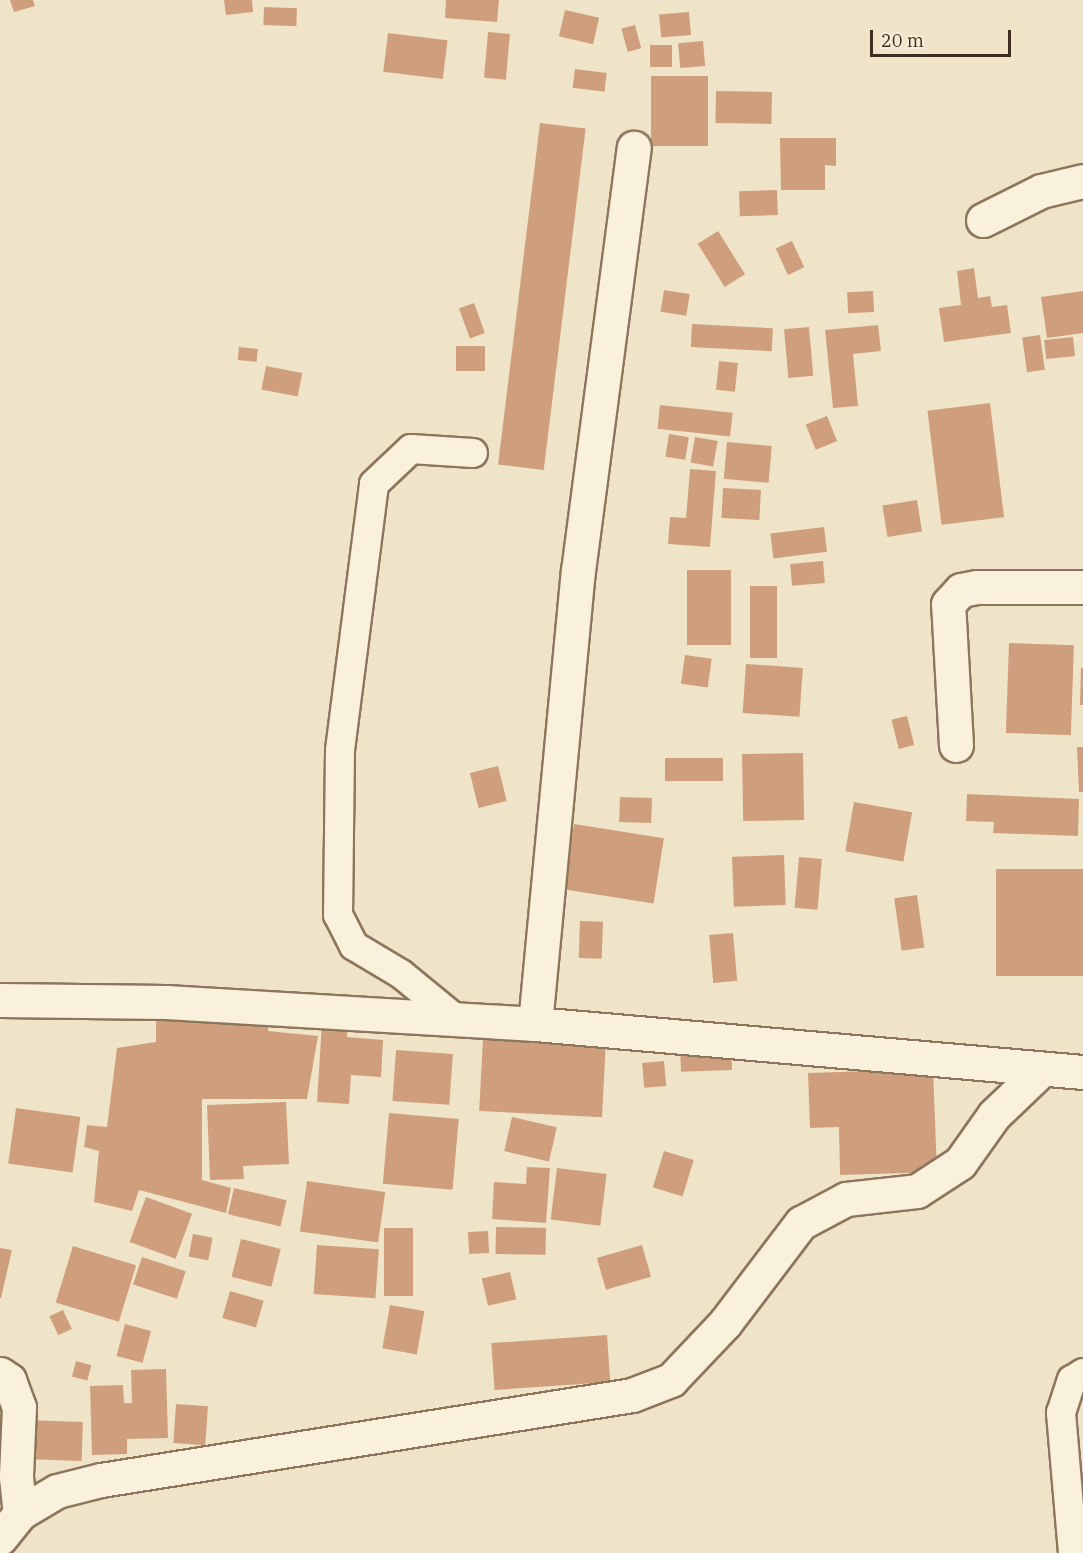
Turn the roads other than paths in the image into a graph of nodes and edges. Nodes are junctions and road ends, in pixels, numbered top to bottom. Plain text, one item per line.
1 (634, 148) dead end
2 (1083, 181) edge
3 (983, 220) dead end
4 (473, 453) dead end
5 (1083, 587) edge
6 (956, 745) dead end
7 (0, 1000) edge
8 (456, 1019) junction
9 (535, 1024) junction
10 (1040, 1071) junction
11 (1083, 1072) edge
12 (1083, 1372) edge
13 (0, 1374) edge
14 (20, 1513) junction
15 (0, 1539) edge
16 (1072, 1553) edge

1 - 9 street
2 - 3 street
4 - 8 lane
5 - 6 street
7 - 8 street
8 - 9 street
9 - 10 street
10 - 11 street
10 - 14 street
12 - 16 lane
13 - 14 street
14 - 15 street

